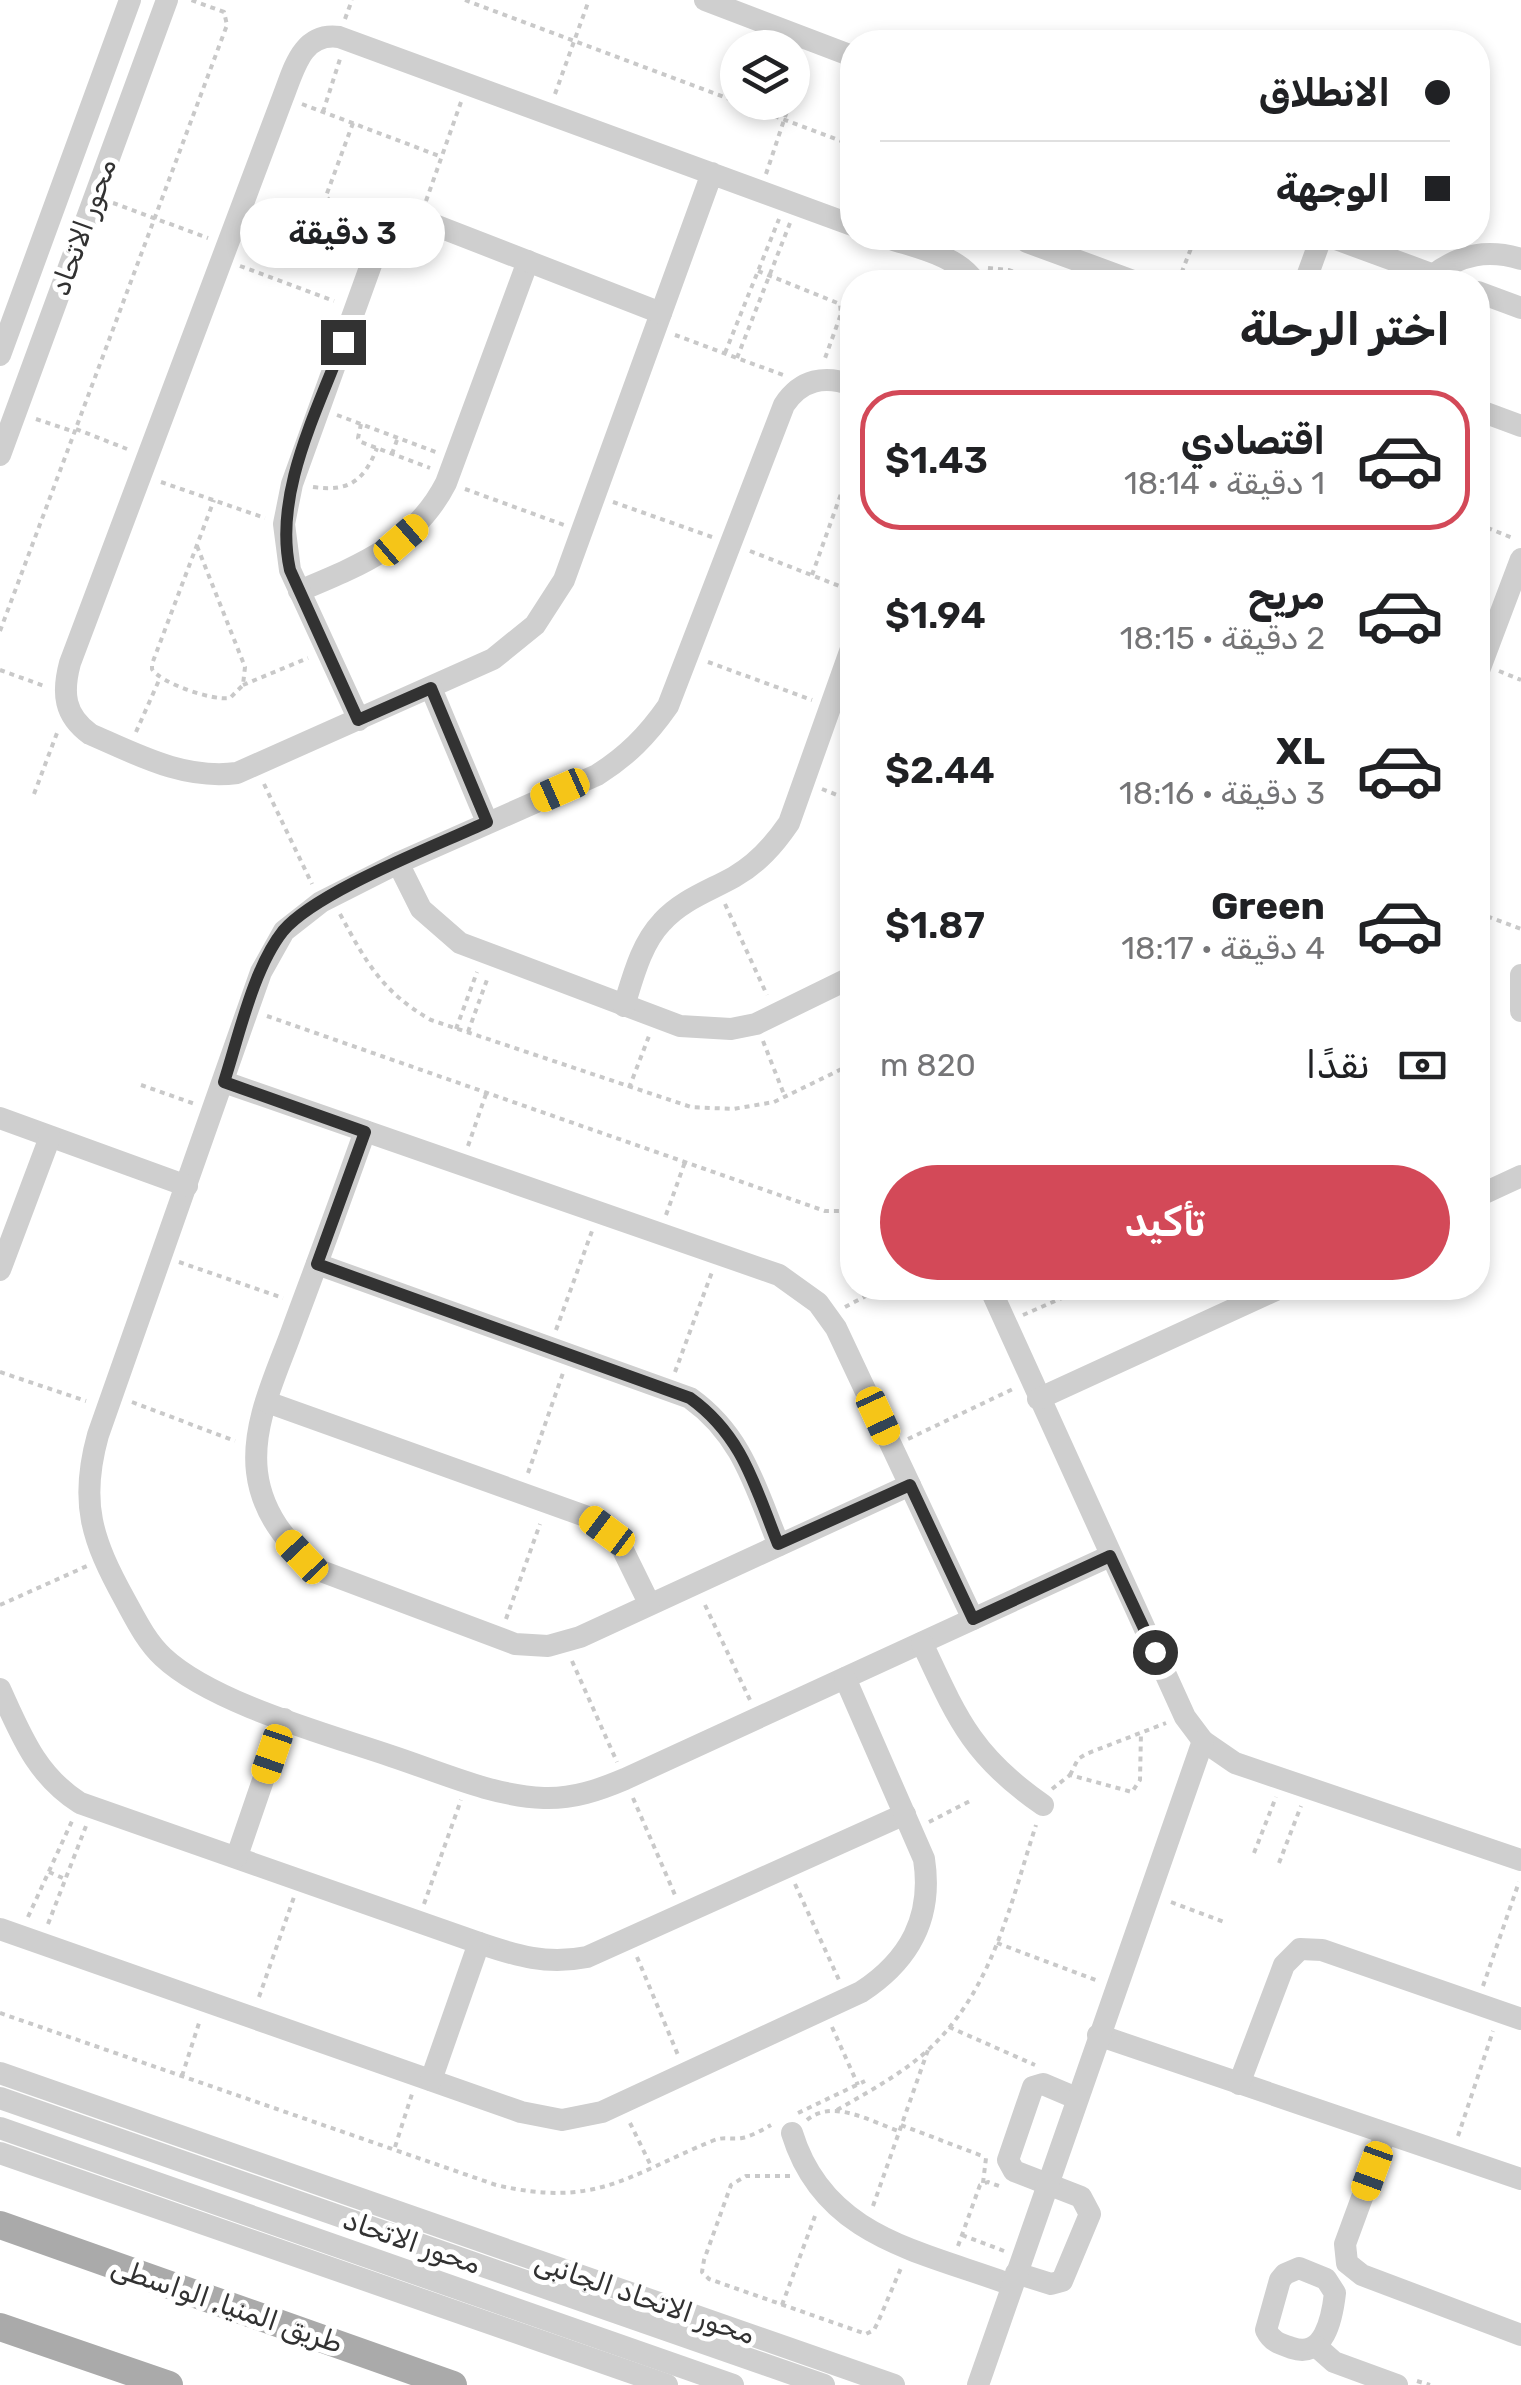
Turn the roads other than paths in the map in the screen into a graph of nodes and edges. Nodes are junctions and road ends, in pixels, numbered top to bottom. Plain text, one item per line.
1 (130, 0) edge
2 (167, 0) edge
3 (706, 0) edge
4 (840, 51) edge
5 (712, 173) junction
6 (840, 220) edge
7 (921, 250) edge
8 (1049, 250) edge
9 (1365, 250) edge
10 (1521, 259) edge
11 (528, 261) junction
12 (963, 270) edge
13 (1103, 270) edge
14 (1419, 270) edge
15 (1450, 270) edge
16 (1490, 296) edge
17 (1521, 308) edge
18 (658, 320) junction
19 (0, 355) edge
20 (840, 382) edge
21 (1490, 414) edge
22 (1521, 426) edge
23 (0, 455) edge
24 (1521, 559) edge
25 (299, 591) junction
26 (1490, 614) edge
27 (840, 679) edge
28 (431, 688) junction
29 (358, 720) junction
30 (487, 822) junction
31 (398, 863) junction
32 (1521, 975) edge
33 (840, 983) edge
34 (624, 1006) junction
35 (1521, 1010) edge
36 (224, 1082) junction
37 (0, 1118) edge
38 (365, 1132) junction
39 (50, 1137) junction
40 (1521, 1176) edge
41 (187, 1186) junction
42 (1490, 1190) edge
43 (317, 1264) junction
44 (0, 1270) edge
45 (995, 1300) edge
46 (1251, 1300) edge
47 (1034, 1390) junction
48 (267, 1402) junction
49 (910, 1485) junction
50 (778, 1544) junction
51 (1110, 1556) junction
52 (649, 1602) junction
53 (973, 1619) junction
54 (922, 1643) junction
55 (845, 1678) junction
56 (0, 1690) edge
57 (284, 1720) junction
58 (1202, 1740) junction
59 (1043, 1804) road end
60 (908, 1822) junction
61 (237, 1856) junction
62 (1521, 1860) edge
63 (20, 1936) edge
64 (479, 1943) junction
65 (1499, 2012) edge
66 (1098, 2035) junction
67 (0, 2073) edge
68 (424, 2078) junction
69 (1238, 2084) junction
70 (0, 2098) edge
71 (1076, 2098) junction
72 (786, 2124) road end
73 (0, 2128) edge
74 (1386, 2135) junction
75 (0, 2153) edge
76 (1521, 2178) edge
77 (1047, 2184) junction
78 (0, 2225) edge
79 (1347, 2263) junction
80 (1016, 2272) junction
81 (1326, 2279) junction
82 (0, 2327) edge
83 (1521, 2335) edge
84 (1317, 2347) junction
85 (614, 2355) junction
86 (169, 2385) edge
87 (453, 2385) edge
88 (667, 2385) edge
89 (734, 2385) edge
90 (824, 2385) edge
91 (894, 2385) edge
92 (978, 2385) edge
93 (1396, 2385) edge

1 - 19 street, محور الاتحاد
2 - 23 street, محور الاتحاد
3 - 4 street
5 - 6 street
5 - 18 street
5 - 29 street
7 - 12 street
8 - 13 street
9 - 14 street
10 - 15 street
11 - 18 street
11 - 25 street
11 - 25 street
16 - 17 street
18 - 28 street
20 - 30 street
21 - 22 street
24 - 26 street
25 - 29 street
27 - 34 street
28 - 29 street
28 - 30 street
30 - 31 street
31 - 34 street
31 - 36 street
32 - 35 street
33 - 34 street
36 - 38 street
36 - 41 street
37 - 39 street
38 - 43 street
38 - 49 street
39 - 41 street
39 - 44 street
40 - 42 street
41 - 57 street
43 - 48 street
43 - 50 street
45 - 47 street
46 - 47 street
47 - 51 street
48 - 52 street
48 - 52 street
49 - 50 street
49 - 53 street
50 - 52 street
51 - 53 street
51 - 58 street
53 - 54 street
54 - 55 street
54 - 59 street
55 - 57 street
55 - 60 street
56 - 61 street
57 - 61 street
58 - 62 street
58 - 66 street
60 - 64 street
60 - 68 street
61 - 64 street
63 - 68 street
64 - 68 street
65 - 69 street
66 - 69 street
66 - 71 street
67 - 91 street, محور الاتحاد الجانبى
69 - 74 street
70 - 90 street, محور الاتحاد
71 - 77 street
71 - 77 street
72 - 80 street
73 - 85 street, محور الاتحاد
74 - 76 street
74 - 79 street
75 - 85 street
77 - 80 street
77 - 80 street
78 - 87 main road, طريق المنيا, الواسطى
79 - 81 street
79 - 83 street
80 - 92 street
81 - 84 street
81 - 84 street
82 - 86 main road
84 - 93 street
85 - 88 street
85 - 89 street, محور الاتحاد

